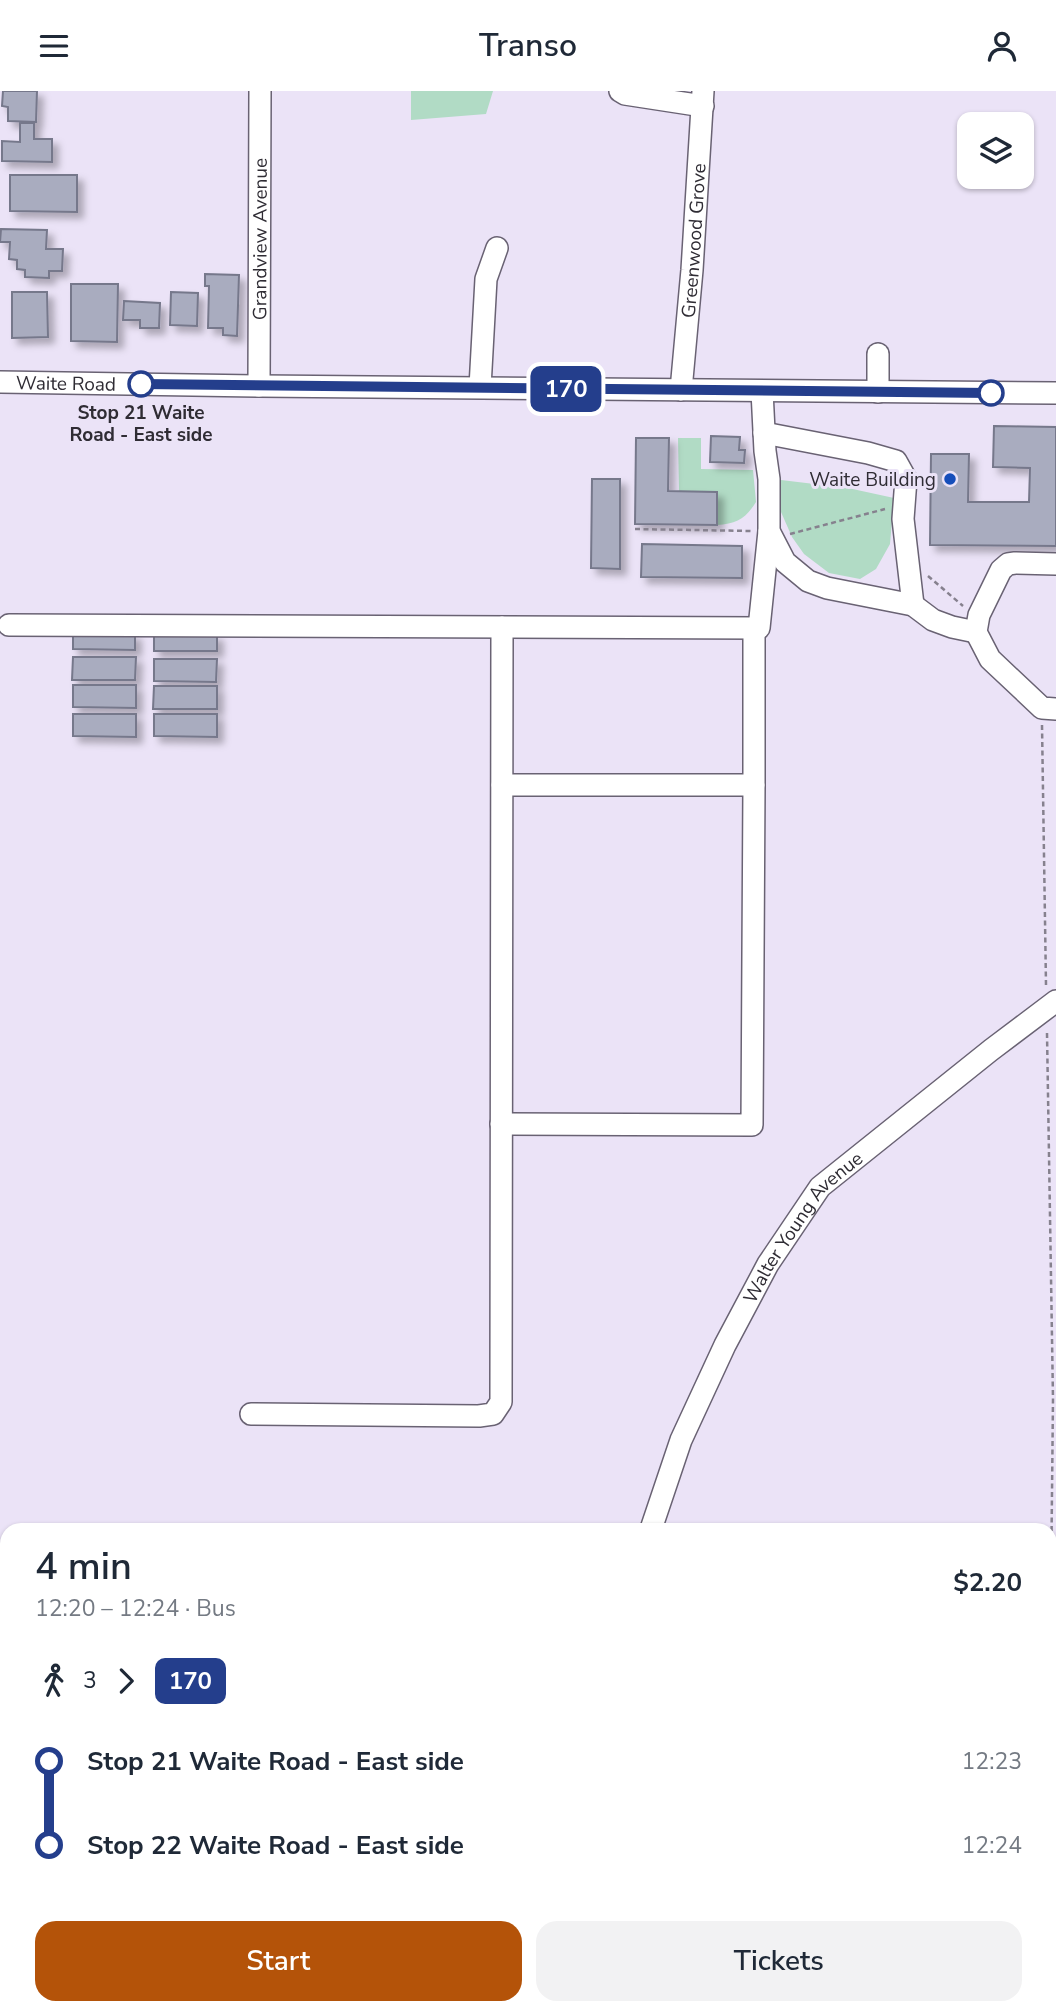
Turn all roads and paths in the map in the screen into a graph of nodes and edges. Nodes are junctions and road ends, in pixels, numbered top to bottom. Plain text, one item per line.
1 (260, 91) edge
2 (620, 91) edge
3 (703, 98) edge
4 (497, 248) dead end
5 (878, 354) dead end
6 (0, 381) edge
7 (259, 386) junction
8 (480, 387) junction
9 (681, 390) junction
10 (762, 391) junction
11 (878, 392) junction
12 (1056, 393) edge
13 (764, 433) junction
14 (905, 504) junction
15 (635, 529) dead end
16 (771, 534) junction
17 (1056, 564) edge
18 (920, 569) dead end
19 (914, 605) junction
20 (966, 608) dead end
21 (9, 625) dead end
22 (502, 627) junction
23 (754, 628) junction
24 (976, 632) junction
25 (1049, 708) edge
26 (502, 785) junction
27 (754, 785) junction
28 (1051, 1004) edge
29 (501, 1124) junction
30 (251, 1414) dead end
31 (653, 1523) edge
32 (1052, 1523) edge

1 - 7 street, Grandview Avenue
2 - 3 street
3 - 9 street, Greenwood Grove
4 - 8 street
5 - 11 street
6 - 7 street, Waite Road
7 - 8 street, Waite Road
8 - 9 street, Waite Road
9 - 10 street, Waite Road
10 - 11 street, Waite Road
10 - 13 street
11 - 12 street, Waite Road
13 - 14 street
13 - 16 street
14 - 16 path
14 - 19 street
15 - 16 path
16 - 19 street
16 - 23 street
17 - 24 street
18 - 20 path
19 - 24 street
21 - 22 street
22 - 23 street
22 - 26 street
23 - 27 street
24 - 25 street
25 - 28 path
26 - 27 street
26 - 29 street
27 - 29 street
28 - 31 street, Walter Young Avenue
28 - 32 path
29 - 30 street

